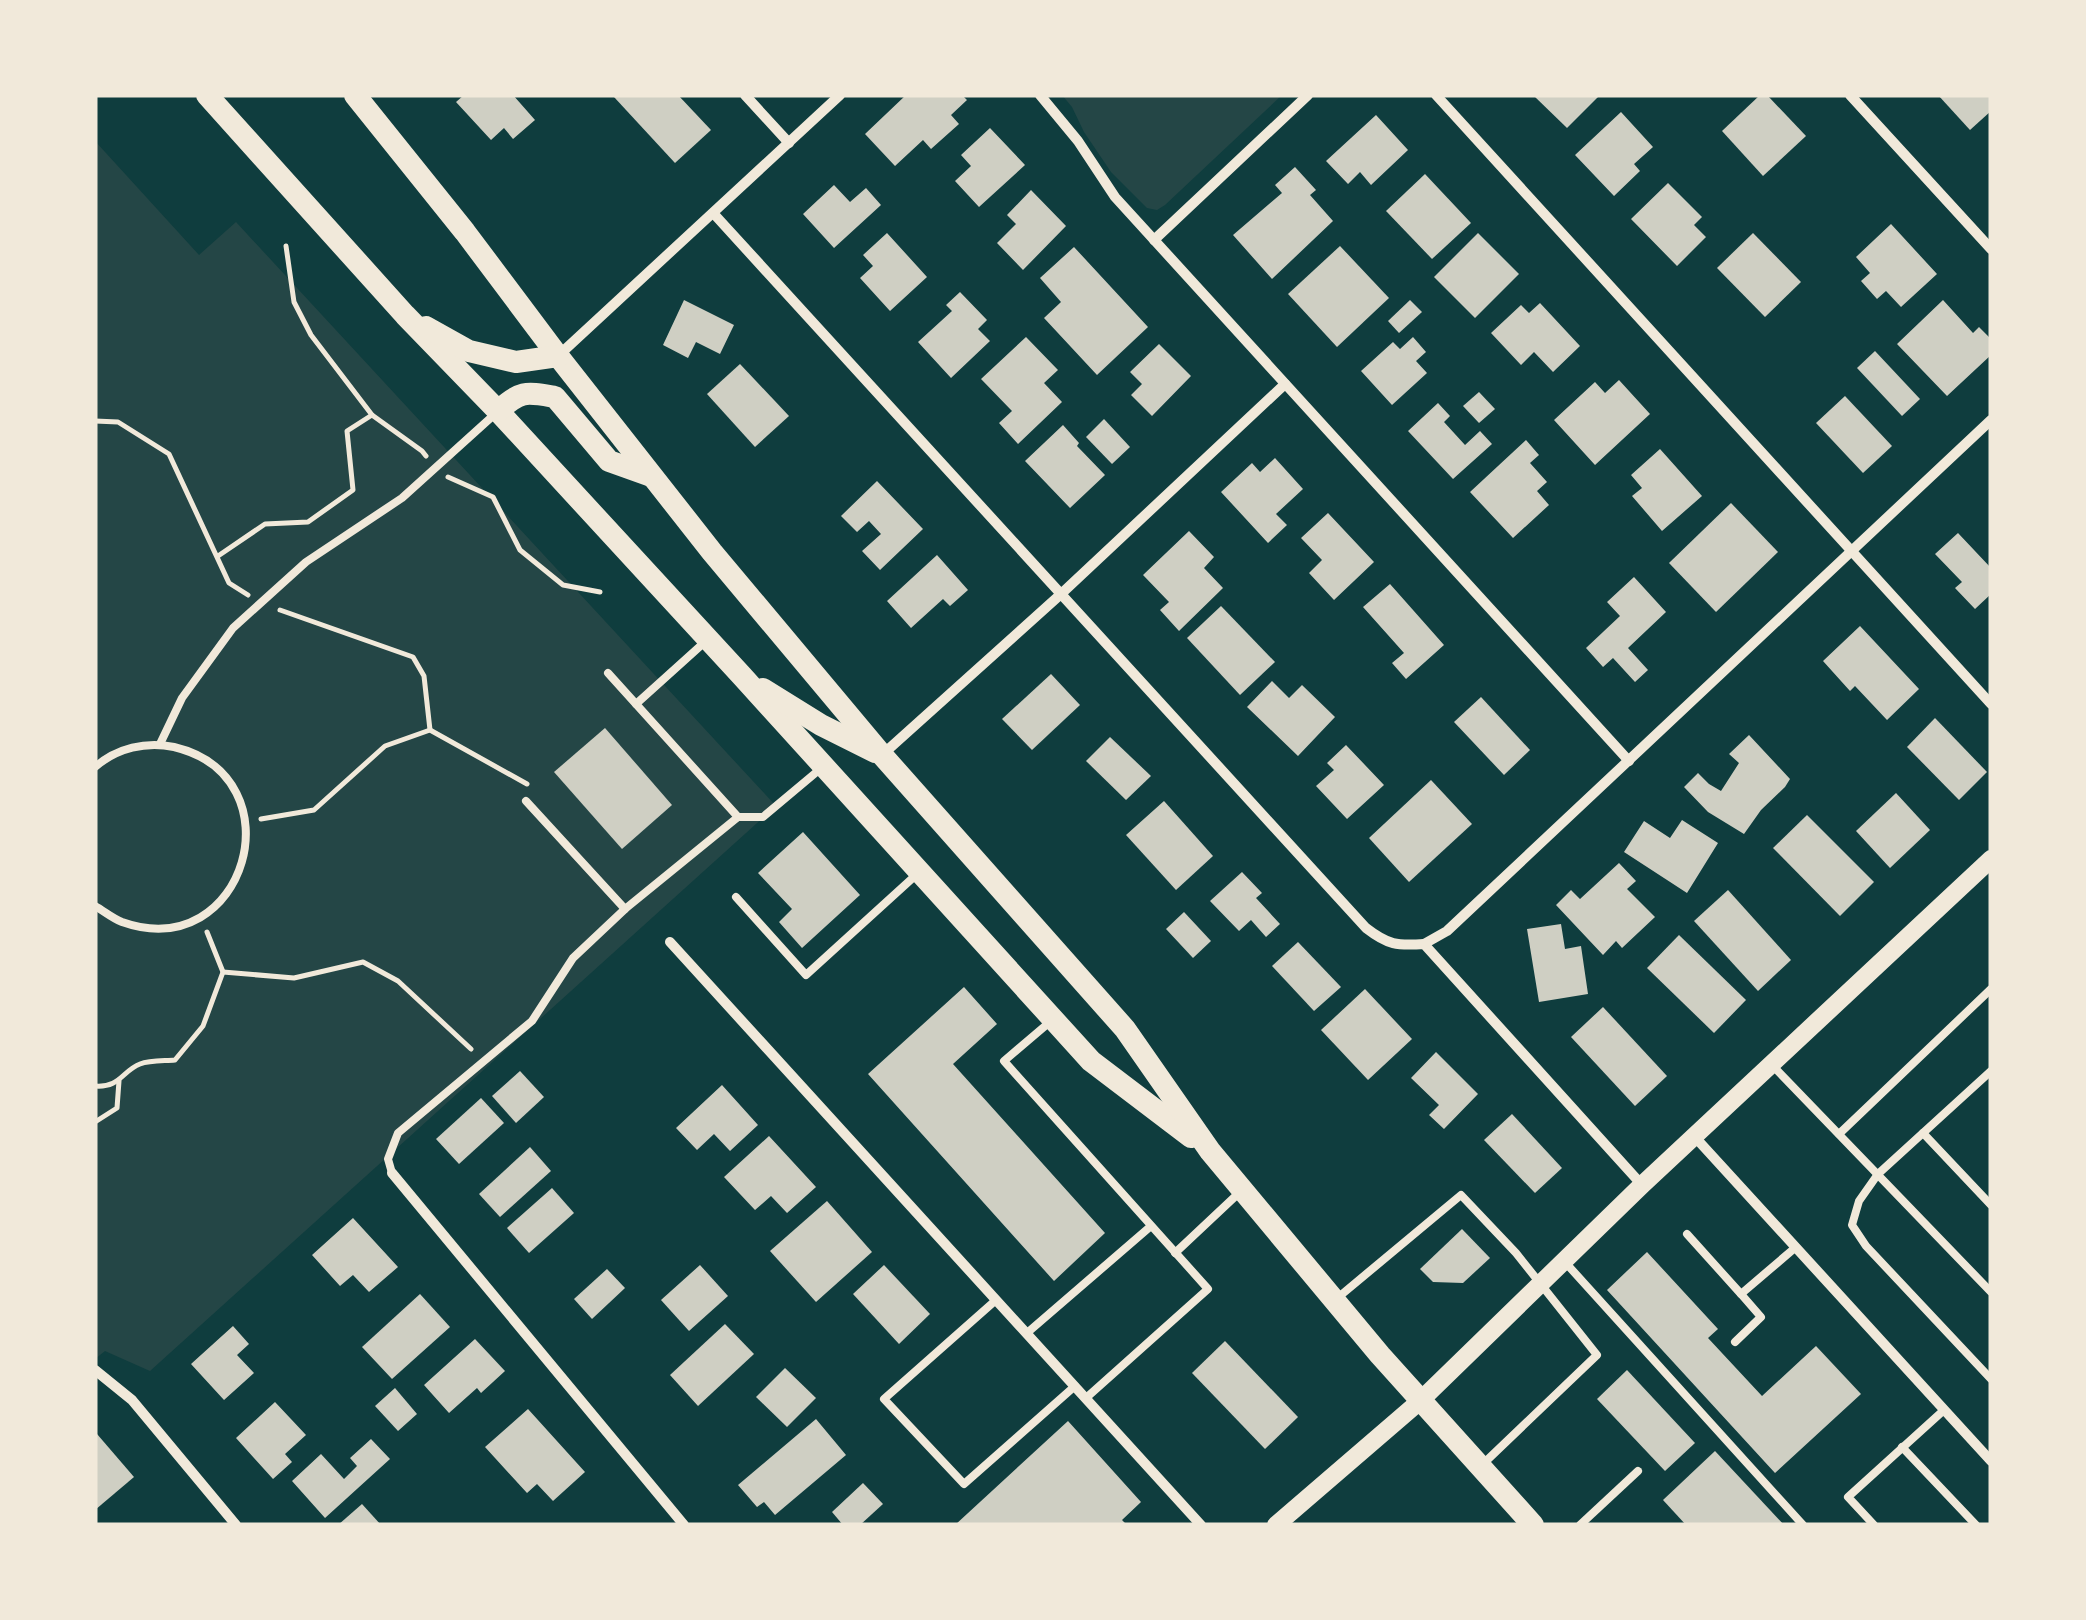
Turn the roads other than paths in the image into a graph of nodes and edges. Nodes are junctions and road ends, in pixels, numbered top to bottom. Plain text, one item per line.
1 (207, 95) edge
2 (745, 95) edge
3 (840, 95) edge
4 (1040, 95) edge
5 (1308, 95) edge
6 (1436, 95) edge
7 (1850, 95) edge
8 (365, 99) edge
9 (789, 143) junction
10 (714, 214) junction
11 (1154, 240) junction
12 (1991, 249) edge
13 (405, 315) junction
14 (558, 356) junction
15 (1285, 384) junction
16 (498, 411) junction
17 (1991, 420) edge
18 (652, 477) junction
19 (1852, 551) junction
20 (1061, 594) junction
21 (708, 639) junction
22 (608, 673) dead end
23 (742, 676) junction
24 (636, 704) junction
25 (1991, 704) edge
26 (160, 744) junction
27 (882, 756) junction
28 (1628, 761) junction
29 (95, 767) edge
30 (823, 767) junction
31 (526, 801) road end
32 (738, 817) junction
33 (1991, 858) edge
34 (919, 872) junction
35 (736, 896) dead end
36 (95, 906) edge
37 (625, 909) junction
38 (670, 942) dead end
39 (1424, 944) junction
40 (1991, 990) edge
41 (1053, 1019) junction
42 (1771, 1064) junction
43 (1991, 1071) edge
44 (1923, 1133) junction
45 (1839, 1134) junction
46 (1694, 1136) junction
47 (1210, 1151) junction
48 (392, 1174) joint
49 (1878, 1174) junction
50 (1642, 1185) junction
51 (1243, 1190) junction
52 (1991, 1204) edge
53 (1151, 1226) junction
54 (1687, 1234) dead end
55 (1796, 1247) junction
56 (1175, 1253) junction
57 (1564, 1261) junction
58 (1542, 1285) junction
59 (1991, 1292) edge
60 (1740, 1294) junction
61 (996, 1300) junction
62 (1335, 1300) junction
63 (1027, 1334) junction
64 (1735, 1342) dead end
65 (95, 1370) edge
66 (1991, 1379) edge
67 (1075, 1386) junction
68 (1086, 1398) junction
69 (1420, 1401) junction
70 (1944, 1410) junction
71 (1902, 1448) junction
72 (1991, 1461) edge
73 (1480, 1467) junction
74 (1638, 1471) dead end
75 (236, 1525) edge
76 (684, 1525) edge
77 (1201, 1525) edge
78 (1276, 1525) edge
79 (1532, 1525) edge
80 (1580, 1525) edge
81 (1802, 1525) edge
82 (1874, 1525) edge
83 (1976, 1525) edge

1 - 13 main road
2 - 9 street
3 - 9 street
4 - 11 street
5 - 11 street
6 - 19 street
7 - 12 street
8 - 14 main road
9 - 10 street
10 - 14 street
10 - 20 street
11 - 15 street
13 - 14 main road
13 - 16 main road
14 - 18 main road
15 - 20 street
15 - 28 street
16 - 18 main road
16 - 21 main road
16 - 26 lane
17 - 19 street
18 - 27 main road
19 - 25 street
19 - 28 street
20 - 27 street
20 - 39 street
21 - 23 main road
21 - 24 lane
22 - 24 lane
23 - 27 main road
23 - 30 main road
24 - 32 lane
26 - 29 lane
26 - 36 lane
27 - 47 main road
28 - 39 street
30 - 32 lane
30 - 34 main road
31 - 37 lane
32 - 37 lane
33 - 42 street
34 - 35 lane
34 - 41 main road
37 - 48 lane
38 - 61 street
39 - 50 street
40 - 45 lane
41 - 47 main road
41 - 53 lane
42 - 45 lane
42 - 46 street
43 - 44 lane
44 - 49 lane
44 - 52 lane
45 - 49 lane
46 - 50 street
46 - 55 street
47 - 51 main road
48 - 76 street
49 - 59 lane
49 - 66 lane
50 - 57 street
51 - 56 lane
51 - 62 main road
53 - 56 lane
53 - 63 lane
54 - 60 lane
55 - 60 lane
55 - 70 street
56 - 68 lane
57 - 58 street
57 - 81 lane
58 - 62 lane
58 - 69 street
58 - 73 lane
60 - 64 lane
61 - 63 street
61 - 67 lane
62 - 69 main road
63 - 67 street
65 - 75 street
67 - 68 street
68 - 77 street
69 - 73 main road
69 - 78 street
70 - 71 lane
70 - 72 street
71 - 82 lane
71 - 83 lane
73 - 79 main road
74 - 80 lane

